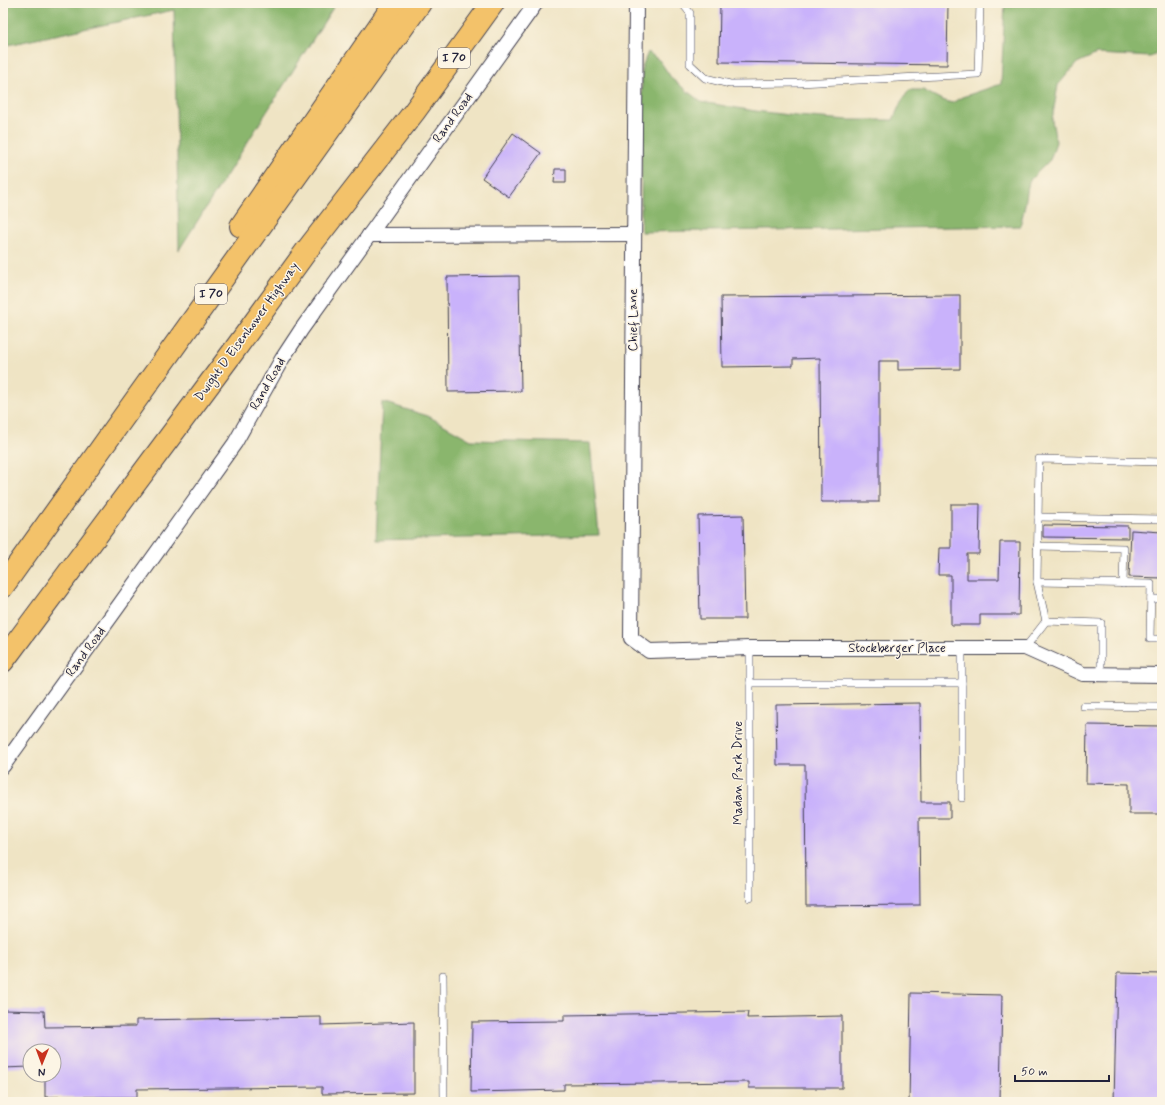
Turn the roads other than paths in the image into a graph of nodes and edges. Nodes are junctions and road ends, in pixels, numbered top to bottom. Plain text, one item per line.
1 (395, 3) edge
2 (420, 3) edge
3 (494, 3) edge
4 (536, 3) edge
5 (636, 3) edge
6 (682, 3) edge
7 (980, 3) edge
8 (634, 234) junction
9 (369, 236) junction
10 (120, 422) junction
11 (1162, 462) edge
12 (1038, 517) junction
13 (1162, 519) edge
14 (1038, 546) junction
15 (1037, 582) junction
16 (1123, 584) junction
17 (3, 586) edge
18 (1151, 599) junction
19 (1162, 599) edge
20 (1046, 621) junction
21 (631, 638) joint
22 (1162, 639) edge
23 (750, 648) junction
24 (962, 648) junction
25 (1025, 648) junction
26 (3, 661) edge
27 (1100, 674) junction
28 (1162, 675) edge
29 (750, 683) junction
30 (962, 683) junction
31 (1083, 706) dead end
32 (1162, 707) edge
33 (3, 766) edge
34 (962, 798) dead end
35 (750, 898) dead end
36 (443, 976) dead end
37 (444, 1102) edge

1 - 10 highway
2 - 10 highway, I 70
3 - 26 highway, Dwight D Eisenhower Highway / I 70
4 - 9 street, Rand Road
5 - 8 street, Chief Lane
6 - 7 lane
8 - 9 street
8 - 21 street, Chief Lane
9 - 33 street, Rand Road
10 - 17 highway, I 70
11 - 12 lane
12 - 13 lane
12 - 14 lane
14 - 15 lane
14 - 16 lane
15 - 16 lane
15 - 20 lane
16 - 18 lane
18 - 19 lane
18 - 22 lane
20 - 25 lane
20 - 27 lane
21 - 23 street, Stockberger Place
23 - 24 street, Stockberger Place
23 - 29 lane, Madan Park Drive
24 - 25 street, Stockberger Place
24 - 30 lane
25 - 27 street, Stockberger Place
27 - 28 street, Stockberger Place
29 - 30 lane
29 - 35 lane, Madan Park Drive
30 - 34 lane
31 - 32 lane
36 - 37 lane

